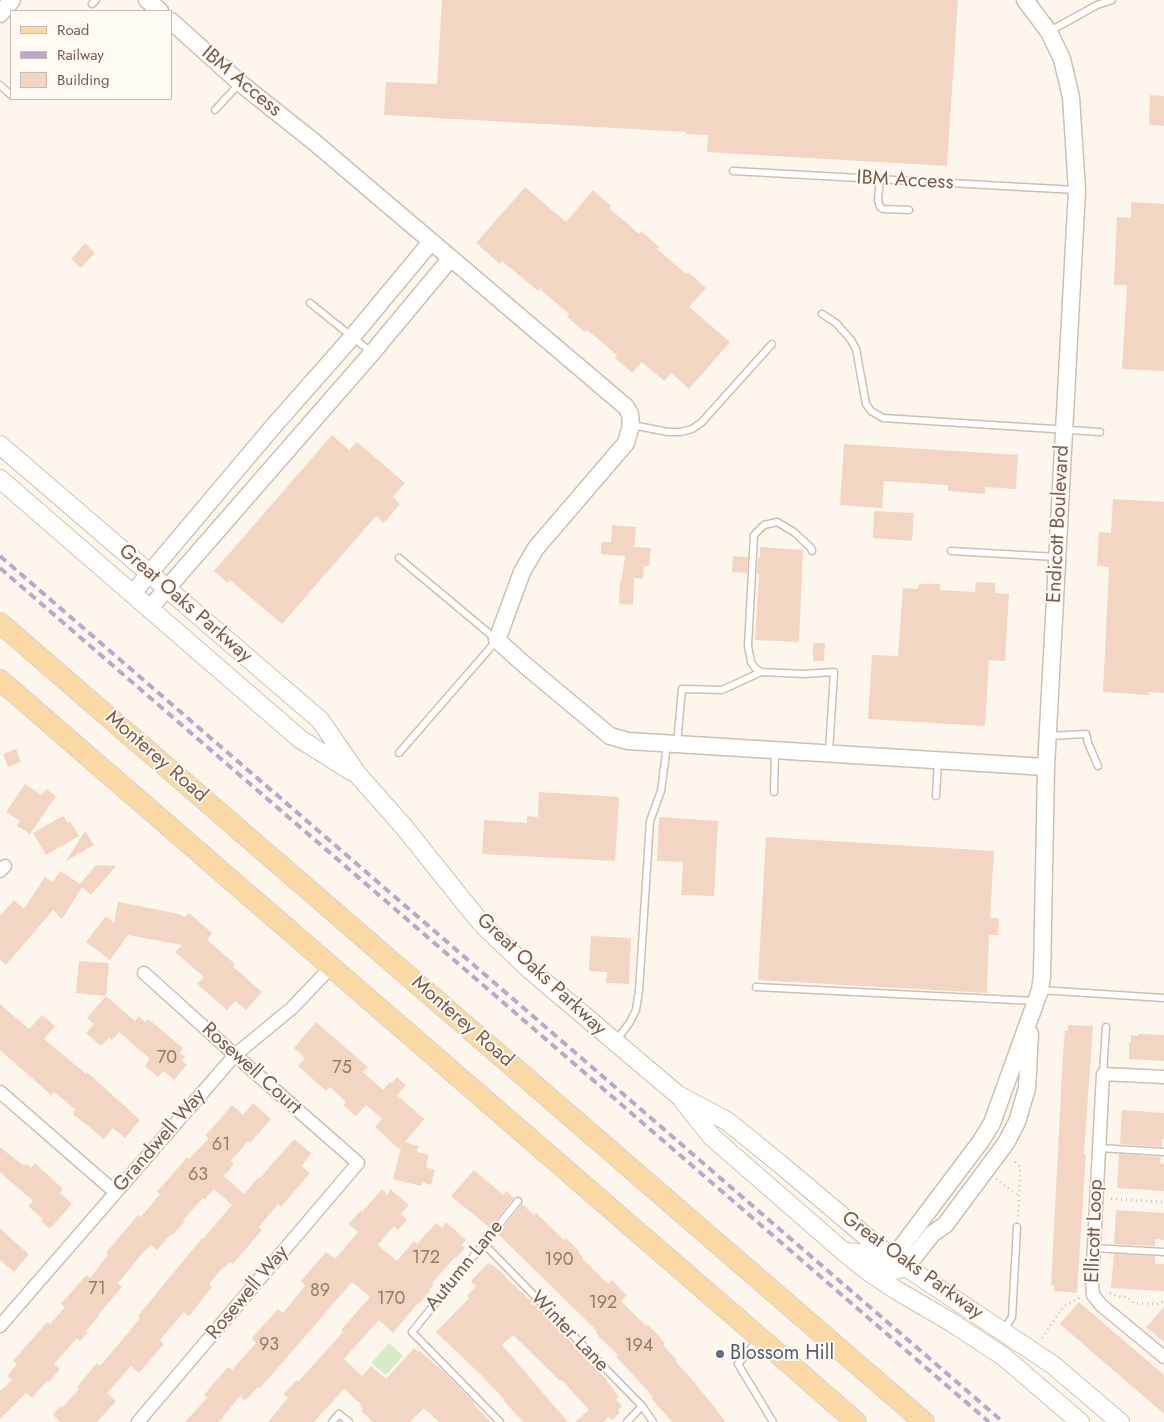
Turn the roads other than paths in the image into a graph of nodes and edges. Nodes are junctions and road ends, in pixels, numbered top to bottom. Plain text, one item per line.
1 (12, 0) edge
2 (148, 0) edge
3 (1025, 0) edge
4 (1112, 0) edge
5 (159, 10) edge
6 (0, 14) edge
7 (172, 22) edge
8 (1049, 32) junction
9 (240, 83) junction
10 (0, 85) edge
11 (10, 94) edge
12 (215, 110) dead end
13 (733, 171) dead end
14 (880, 179) junction
15 (1077, 190) junction
16 (909, 210) dead end
17 (431, 242) junction
18 (450, 258) junction
19 (310, 303) dead end
20 (822, 314) dead end
21 (352, 337) junction
22 (772, 344) dead end
23 (372, 353) junction
24 (631, 424) junction
25 (1064, 430) junction
26 (1100, 432) dead end
27 (0, 445) edge
28 (0, 479) edge
29 (812, 551) dead end
30 (951, 551) dead end
31 (1058, 557) junction
32 (399, 558) dead end
33 (149, 574) junction
34 (167, 589) junction
35 (132, 594) junction
36 (149, 609) junction
37 (0, 623) edge
38 (497, 640) junction
39 (761, 672) junction
40 (0, 680) edge
41 (1047, 736) junction
42 (672, 744) junction
43 (775, 750) junction
44 (399, 753) dead end
45 (829, 753) junction
46 (938, 760) junction
47 (1098, 766) dead end
48 (1046, 767) junction
49 (358, 775) junction
50 (774, 792) dead end
51 (936, 796) dead end
52 (332, 966) junction
53 (144, 973) dead end
54 (756, 987) dead end
55 (1038, 996) junction
56 (1164, 998) edge
57 (1030, 1018) junction
58 (1106, 1027) dead end
59 (615, 1042) junction
60 (235, 1055) junction
61 (1103, 1074) junction
62 (1164, 1077) edge
63 (0, 1092) edge
64 (678, 1095) junction
65 (1099, 1148) junction
66 (1164, 1152) edge
67 (358, 1163) joint
68 (946, 1187) junction
69 (115, 1192) junction
70 (964, 1199) junction
71 (518, 1201) dead end
72 (1018, 1227) road end
73 (483, 1243) junction
74 (1094, 1248) junction
75 (844, 1252) junction
76 (1164, 1252) edge
77 (900, 1262) junction
78 (1, 1323) edge
79 (1003, 1331) junction
80 (760, 1338) junction
81 (1164, 1357) edge
82 (642, 1406) junction
83 (138, 1422) edge
84 (332, 1422) edge
85 (349, 1422) edge
86 (500, 1422) edge
87 (627, 1422) edge
88 (654, 1422) edge
89 (773, 1422) edge
90 (856, 1422) edge
91 (924, 1422) edge
92 (1080, 1422) edge
93 (1120, 1422) edge

1 - 6 street
2 - 5 street
3 - 8 street, Endicott Boulevard
4 - 8 lane
7 - 9 street, IBM Access
8 - 15 street, Endicott Boulevard
9 - 12 lane
9 - 17 street, IBM Access
10 - 11 lane
13 - 14 lane, IBM Access
14 - 15 lane, IBM Access
14 - 16 lane
15 - 25 street, Endicott Boulevard
17 - 18 street, IBM Access
17 - 21 street
18 - 23 street
18 - 24 street, IBM Access
19 - 21 lane
20 - 25 lane
21 - 23 lane
21 - 33 street
22 - 24 lane
23 - 34 street
24 - 38 street
25 - 26 lane
25 - 31 street, Endicott Boulevard
27 - 33 main road, Great Oaks Parkway
28 - 35 main road, Great Oaks Parkway
29 - 39 lane
30 - 31 lane
31 - 41 street, Endicott Boulevard
32 - 38 lane
33 - 34 main road, Great Oaks Parkway
33 - 35 street
34 - 36 street
34 - 49 main road, Great Oaks Parkway
35 - 36 main road, Great Oaks Parkway
36 - 49 main road, Great Oaks Parkway
37 - 91 main road, Monterey Road
38 - 42 street
38 - 44 lane
39 - 42 lane
39 - 45 lane
40 - 52 main road
41 - 47 lane
41 - 48 street, Endicott Boulevard
42 - 43 street
42 - 59 lane
43 - 45 street
43 - 50 lane
45 - 46 street
46 - 48 street
46 - 51 lane
48 - 55 street, Endicott Boulevard
49 - 59 main road, Great Oaks Parkway
52 - 60 street, Grandwell Way
52 - 80 main road
53 - 60 street, Rosewell Court
54 - 55 lane
55 - 56 lane
55 - 57 street, Endicott Boulevard
57 - 68 street, Endicott Boulevard
57 - 70 street, Endicott Boulevard
58 - 61 lane, Ellicott Loop
59 - 64 main road, Great Oaks Parkway
60 - 67 street, Rosewell Court
60 - 69 street, Grandwell Way
61 - 62 street
61 - 65 street, Ellicott Loop
63 - 69 street
64 - 75 main road, Great Oaks Parkway
64 - 77 main road, Great Oaks Parkway
65 - 66 lane
65 - 74 street, Ellicott Loop
67 - 83 street, Rosewell Way
68 - 70 street
68 - 77 street, Endicott Boulevard
69 - 78 street, Grandwell Way
70 - 77 street, Endicott Boulevard
71 - 73 lane, Autumn Lane
72 - 79 lane
73 - 82 lane, Winter Lane
73 - 86 lane, Autumn Lane
74 - 76 lane
74 - 81 street, Ellicott Loop
75 - 77 main road
75 - 92 main road, Great Oaks Parkway
77 - 79 main road, Great Oaks Parkway
79 - 93 main road, Great Oaks Parkway
80 - 89 lane
80 - 90 main road
82 - 87 lane
82 - 88 lane, Winter Lane
84 - 85 lane

